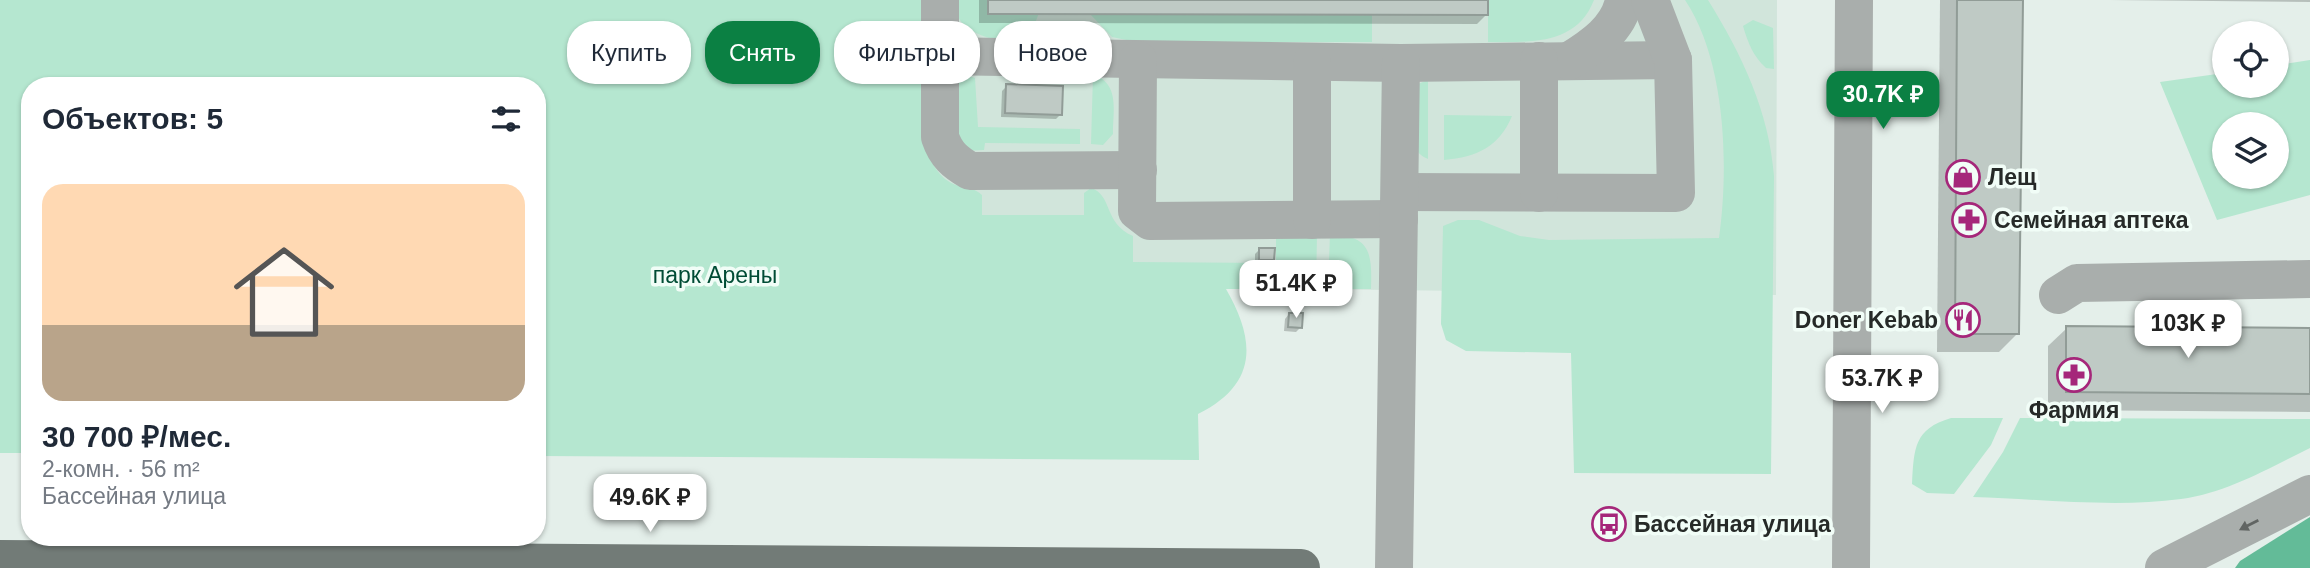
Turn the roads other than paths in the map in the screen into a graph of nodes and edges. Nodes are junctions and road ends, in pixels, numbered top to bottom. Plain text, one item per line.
1 (940, 0) edge
2 (1623, 0) edge
3 (1650, 0) edge
4 (1854, 0) edge
5 (940, 21) edge
6 (980, 57) edge
7 (1138, 60) junction
8 (1673, 60) junction
9 (1554, 61) junction
10 (1312, 62) junction
11 (1401, 63) junction
12 (939, 84) edge
13 (1138, 170) junction
14 (1539, 193) junction
15 (1399, 206) junction
16 (1312, 220) junction
17 (2310, 279) edge
18 (2058, 295) dead end
19 (2310, 494) edge
20 (0, 559) edge
21 (1301, 568) edge
22 (1394, 568) edge
23 (1851, 568) edge
24 (2164, 568) edge

1 - 5 street
2 - 9 street
3 - 8 street
4 - 23 street
6 - 7 street
7 - 10 street
7 - 13 street
8 - 9 street
8 - 14 street
9 - 11 street
9 - 14 street
10 - 11 street
10 - 16 street
11 - 15 street
12 - 13 street
13 - 16 street
14 - 15 street
15 - 16 street
15 - 22 street
17 - 18 street
19 -> 24 street
20 - 21 main road

